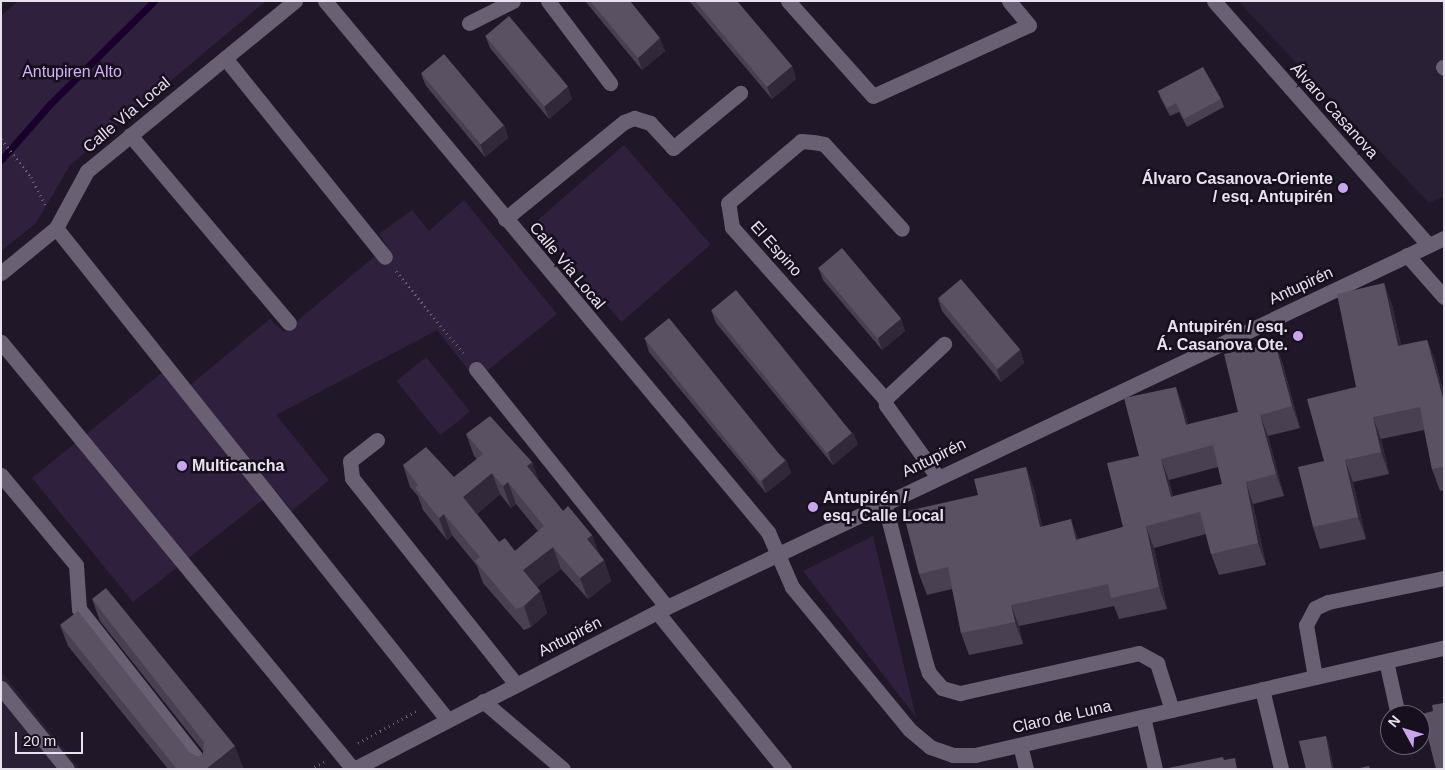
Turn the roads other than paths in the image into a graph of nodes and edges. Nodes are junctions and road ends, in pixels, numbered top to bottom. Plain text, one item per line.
1 (295, 1) edge
2 (325, 1) edge
3 (513, 1) edge
4 (548, 1) edge
5 (788, 1) edge
6 (1009, 1) edge
7 (1214, 1) edge
8 (469, 23) dead end
9 (225, 58) junction
10 (610, 83) dead end
11 (740, 94) dead end
12 (130, 135) junction
13 (505, 219) junction
14 (56, 228) junction
15 (902, 229) dead end
16 (1444, 238) edge
17 (1428, 245) junction
18 (1407, 255) junction
19 (384, 257) road end
20 (1, 273) edge
21 (1444, 297) edge
22 (289, 323) dead end
23 (1, 342) edge
24 (944, 344) dead end
25 (476, 369) road end
26 (885, 399) junction
27 (376, 440) dead end
28 (1, 475) edge
29 (937, 476) junction
30 (884, 502) junction
31 (779, 554) junction
32 (1444, 578) edge
33 (662, 609) junction
34 (1444, 648) edge
35 (1386, 661) junction
36 (1315, 677) junction
37 (516, 684) junction
38 (1, 688) edge
39 (1262, 689) junction
40 (483, 701) junction
41 (1396, 705) edge
42 (1172, 710) junction
43 (1143, 717) junction
44 (446, 718) junction
45 (1020, 745) junction
46 (67, 769) edge
47 (205, 769) edge
48 (354, 769) edge
49 (563, 769) edge
50 (784, 769) edge
51 (1026, 769) edge
52 (1154, 769) edge
53 (1281, 769) edge

1 - 9 street, Calle Vía Local
2 - 13 street, Calle Vía Local
3 - 8 street
4 - 10 street
5 - 6 street
7 - 17 street, Álvaro Casanova
9 - 12 street, Calle Vía Local
9 - 19 street
11 - 13 street
12 - 14 street, Calle Vía Local
12 - 22 street
13 - 31 street, Calle Vía Local
14 - 20 street, Calle Vía Local
14 - 44 street
15 - 26 street, El Espino
16 - 17 street, Antupirén
17 - 18 street, Antupirén
18 - 21 street
18 - 29 street, Antupirén
23 - 48 street
24 - 26 street
25 - 33 street
26 - 29 street, El Espino
27 - 37 street
28 - 47 street
29 - 30 street, Antupirén
30 - 31 street, Antupirén
30 - 42 street
31 - 33 street, Antupirén
31 - 45 street, Claro de Luna
32 - 36 street
33 - 37 street, Antupirén
33 - 50 street
34 - 35 street, Claro de Luna
35 - 36 street, Claro de Luna
35 - 41 street
36 - 39 street, Claro de Luna
37 - 40 street, Antupirén
38 - 46 street
39 - 42 street, Claro de Luna
39 - 53 street
40 - 44 street, Antupirén
40 - 49 street
42 - 43 street, Claro de Luna
43 - 45 street, Claro de Luna
43 - 52 street
44 - 48 street, Antupirén
45 - 51 street

